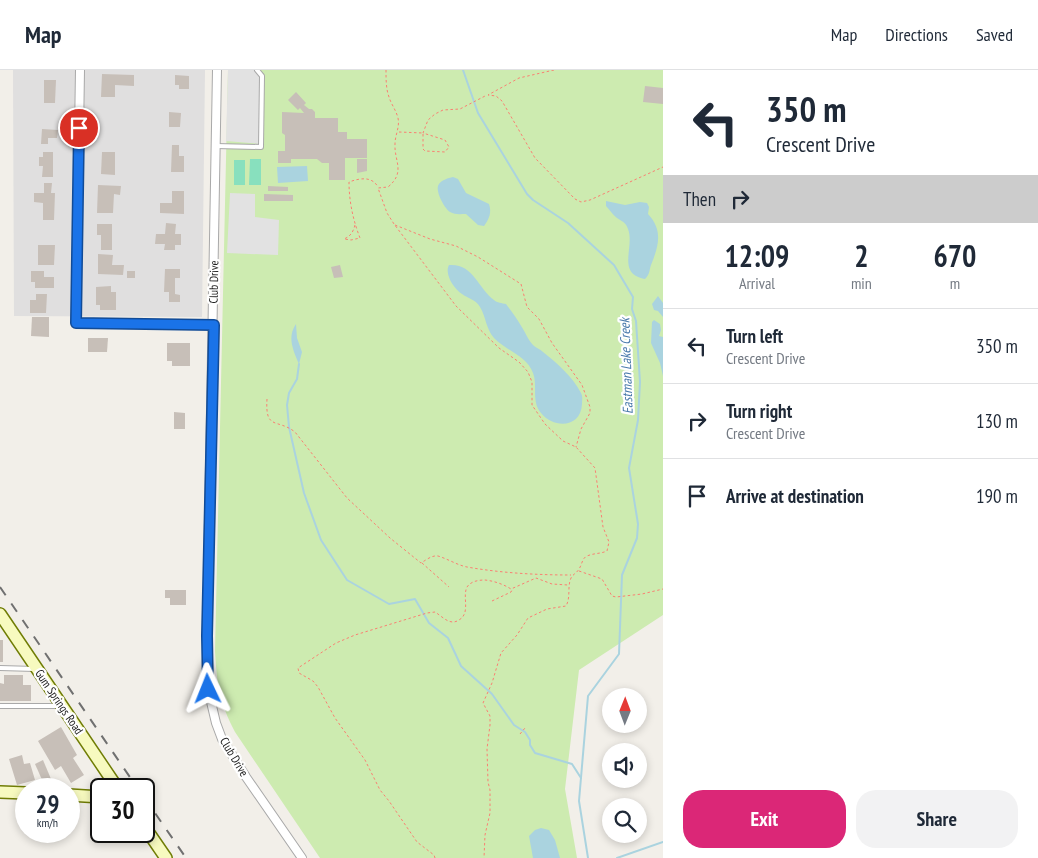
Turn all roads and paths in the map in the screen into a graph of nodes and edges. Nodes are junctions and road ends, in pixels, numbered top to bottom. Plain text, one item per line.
1 (80, 70) edge
2 (217, 70) edge
3 (256, 70) edge
4 (386, 70) edge
5 (554, 70) edge
6 (488, 95) junction
7 (398, 132) junction
8 (423, 133) junction
9 (216, 146) junction
10 (663, 167) edge
11 (378, 188) junction
12 (394, 224) junction
13 (355, 225) junction
14 (214, 325) junction
15 (267, 399) dead end
16 (576, 448) junction
17 (421, 563) junction
18 (579, 571) junction
19 (572, 576) junction
20 (569, 585) junction
21 (449, 588) dead end
22 (513, 588) junction
23 (663, 589) edge
24 (492, 601) dead end
25 (0, 614) edge
26 (4, 626) edge
27 (0, 668) edge
28 (37, 669) junction
29 (0, 706) edge
30 (62, 706) junction
31 (525, 728) dead end
32 (520, 734) dead end
33 (111, 778) edge
34 (0, 792) edge
35 (15, 793) edge
36 (155, 842) edge
37 (166, 858) edge
38 (302, 858) edge
39 (435, 858) edge
40 (484, 858) edge

1 - 14 street
2 - 9 street, Club Drive
3 - 9 lane
4 - 7 path
5 - 6 path
6 - 8 path
6 - 10 path
7 - 8 path
7 - 11 path
8 - 8 path
9 - 14 street, Club Drive
11 - 12 path
11 - 13 path
12 - 16 path
12 - 16 path
13 - 13 path
14 - 38 street, Club Drive
15 - 17 path
16 - 18 path
17 - 19 path
17 - 21 path
18 - 19 path
18 - 23 path
19 - 20 path
20 - 22 path
20 - 40 path
22 - 24 path
22 - 39 path
25 - 26 street, Gum Springs Road
26 - 28 street, Gum Springs Road
27 - 28 lane
28 - 30 street, Gum Springs Road
29 - 30 lane
30 - 33 street, Gum Springs Road
31 - 32 path
34 - 35 street
36 - 37 street

